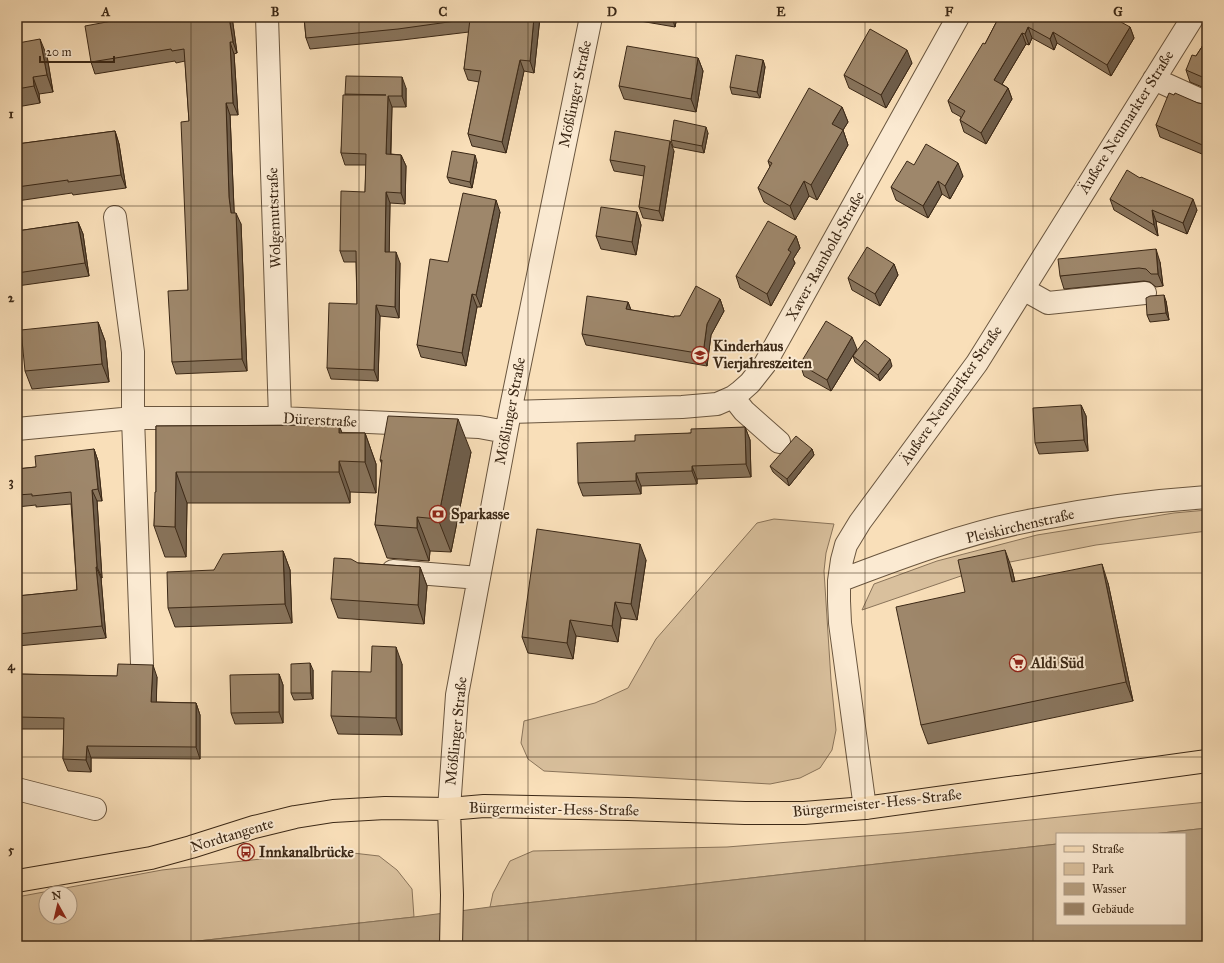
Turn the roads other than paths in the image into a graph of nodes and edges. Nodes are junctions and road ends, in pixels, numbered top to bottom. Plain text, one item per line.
1 (268, 17) edge
2 (591, 17) edge
3 (958, 17) edge
4 (1193, 17) edge
5 (1154, 79) junction
6 (1207, 103) edge
7 (115, 217) dead end
8 (1023, 289) junction
9 (1145, 293) dead end
10 (734, 396) junction
11 (132, 418) junction
12 (280, 418) junction
13 (508, 422) junction
14 (17, 429) edge
15 (779, 442) dead end
16 (1207, 497) edge
17 (374, 569) edge
18 (479, 578) junction
19 (839, 581) junction
20 (142, 664) edge
21 (1207, 760) edge
22 (17, 789) edge
23 (865, 808) junction
24 (95, 809) dead end
25 (449, 809) junction
26 (17, 881) edge
27 (451, 946) edge

1 - 12 street, Wolgemutstraße
2 - 13 street, Mößlinger Straße
3 - 10 street, Xaver-Rambold-Straße
4 - 5 street, Äußere Neumarkter Straße
5 - 6 street
5 - 8 street, Äußere Neumarkter Straße
7 - 11 street
8 - 9 street
8 - 19 street, Äußere Neumarkter Straße
10 - 13 street, Xaver-Rambold-Straße
10 - 15 street
11 - 12 street, Dürerstraße
11 - 14 street, Dürerstraße
11 - 20 street
12 - 13 street, Dürerstraße
13 - 18 street, Mößlinger Straße
16 - 19 street, Pleiskirchenstraße
17 - 18 street
18 - 25 street, Mößlinger Straße
19 - 23 street, Äußere Neumarkter Straße
21 - 23 main road, Bürgermeister-Hess-Straße
22 - 24 street
23 - 25 main road, Bürgermeister-Hess-Straße
25 - 26 main road, Nordtangente
25 - 27 main road

